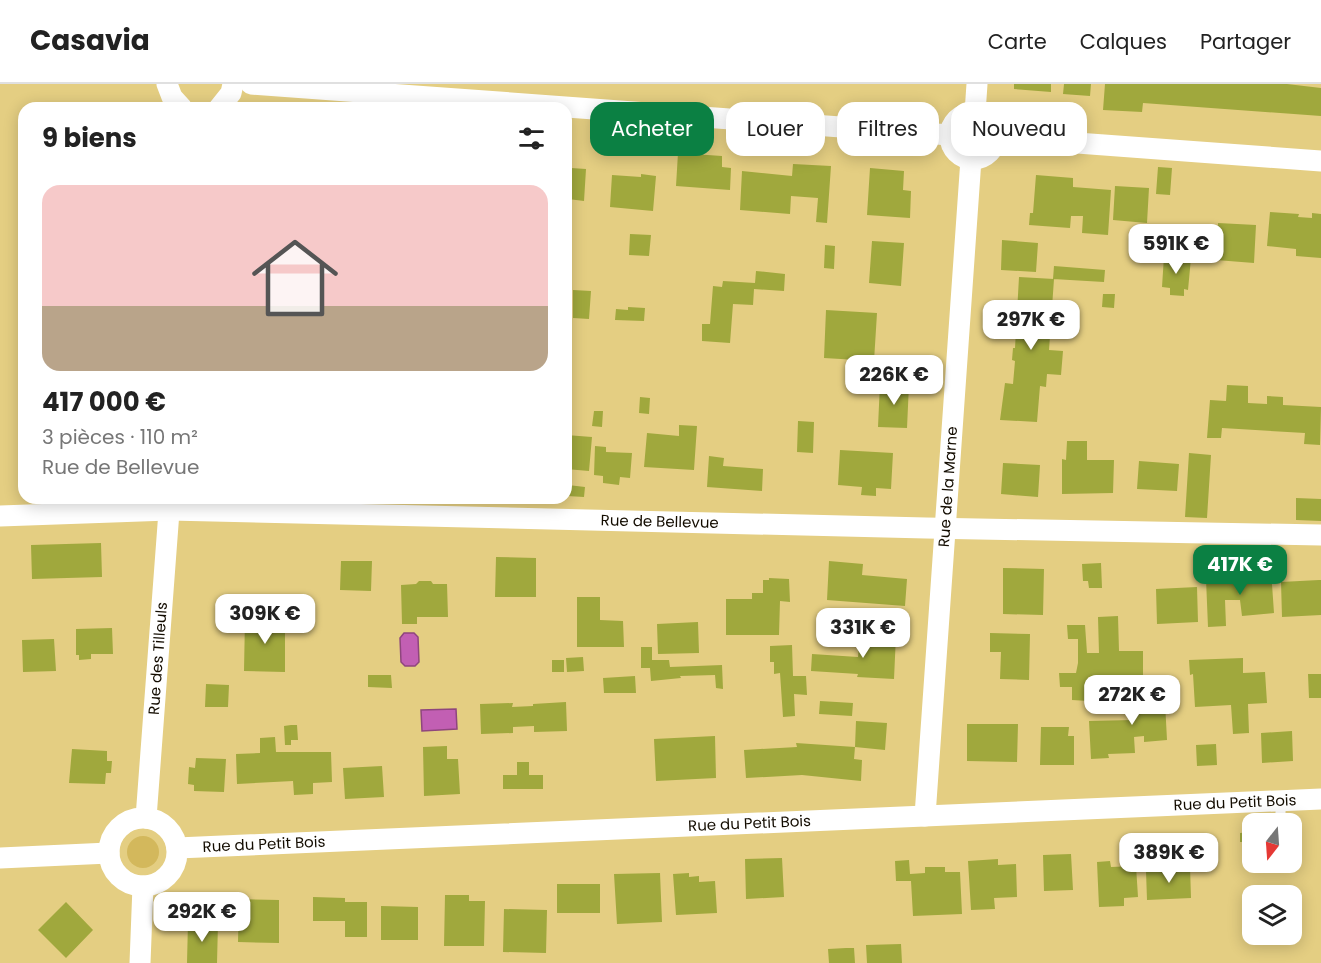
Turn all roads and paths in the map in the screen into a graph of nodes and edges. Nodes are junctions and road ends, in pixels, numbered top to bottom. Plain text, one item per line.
1 (167, 84) edge
2 (233, 84) edge
3 (251, 84) edge
4 (977, 84) edge
5 (176, 102) edge
6 (224, 102) edge
7 (498, 102) edge
8 (976, 102) edge
9 (572, 107) edge
10 (950, 135) joint
11 (1087, 144) edge
12 (982, 156) edge
13 (971, 159) junction
14 (1321, 161) edge
15 (169, 504) edge
16 (0, 516) edge
17 (946, 529) junction
18 (1321, 535) edge
19 (1321, 799) edge
20 (1281, 801) junction
21 (1280, 813) edge
22 (925, 816) junction
23 (146, 818) junction
24 (177, 848) junction
25 (109, 853) junction
26 (0, 858) edge
27 (143, 886) junction
28 (140, 963) edge

1 - 5 street
2 - 6 street
3 - 7 street
4 - 8 street
9 - 10 street
10 - 13 street
11 - 14 street
12 - 13 street
13 - 17 street, Rue de la Marne
15 - 16 street, Rue de Bellevue
15 - 17 street, Rue de Bellevue
15 - 23 street, Rue des Tilleuls
17 - 18 street, Rue de Bellevue
17 - 22 street, Rue de la Marne
19 - 20 street, Rue du Petit Bois
20 - 21 lane
20 - 22 street, Rue du Petit Bois
22 - 24 street, Rue du Petit Bois
23 - 24 street
23 - 25 street
24 - 27 street
25 - 26 street
25 - 27 street
27 - 28 street

